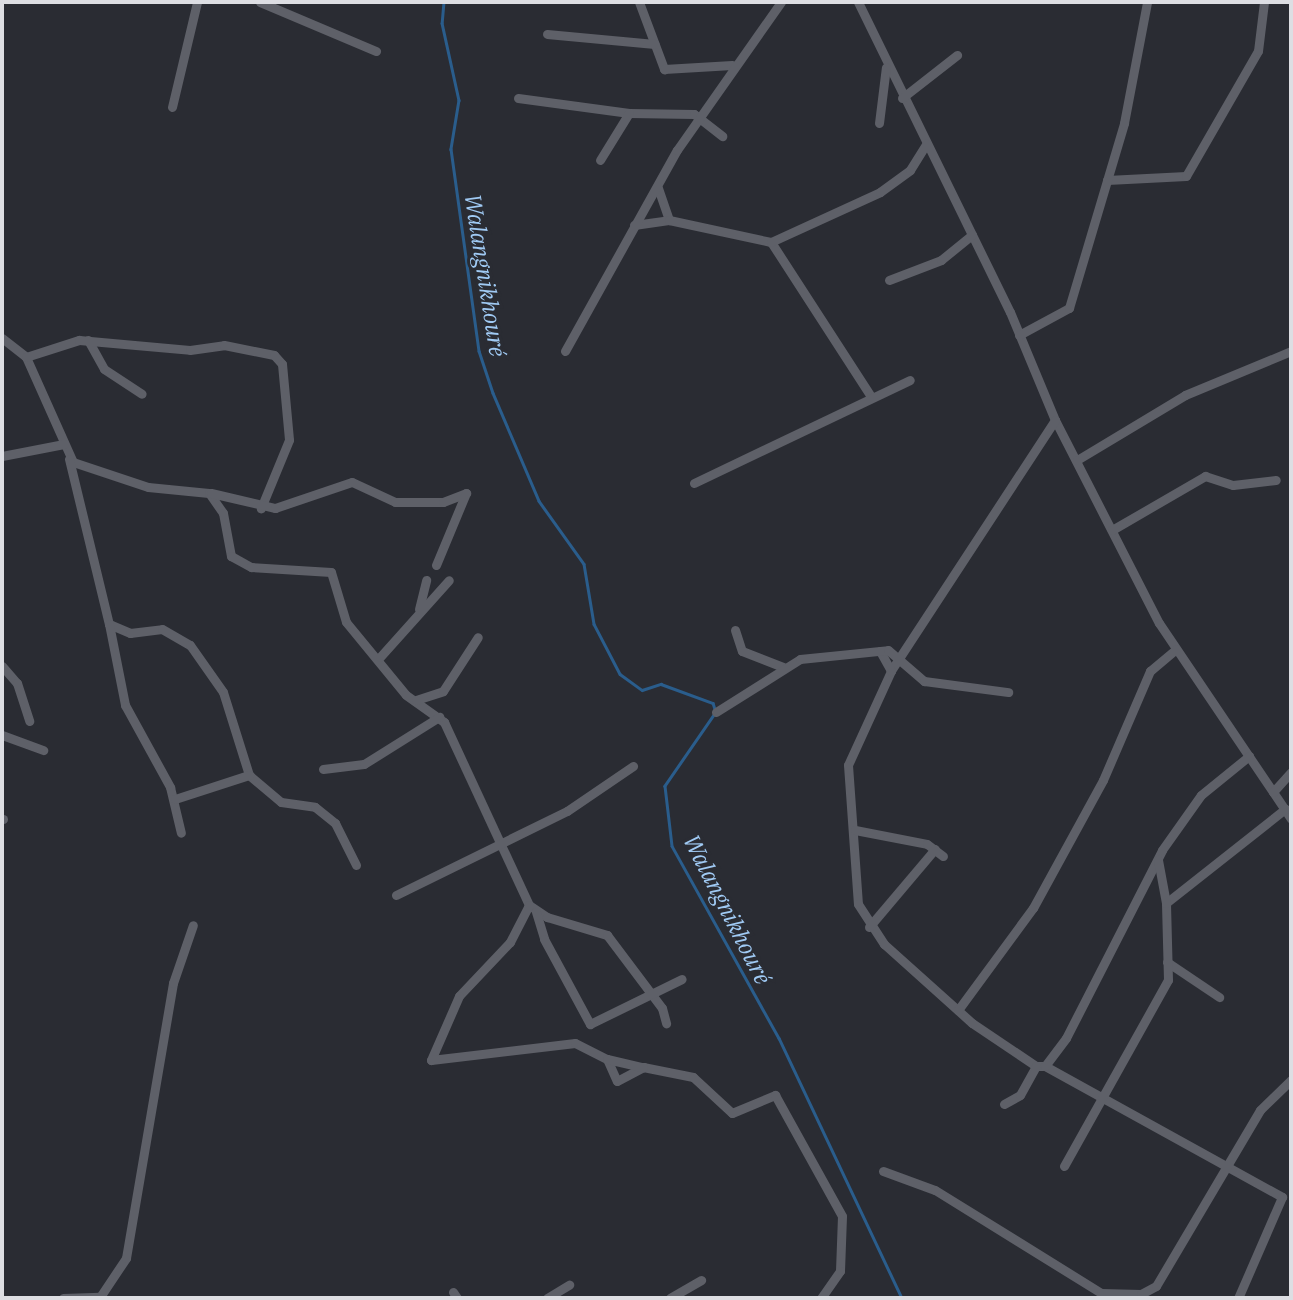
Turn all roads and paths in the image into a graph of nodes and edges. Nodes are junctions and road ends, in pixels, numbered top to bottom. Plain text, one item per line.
1 (197, 2) edge
2 (260, 2) edge
3 (639, 2) edge
4 (781, 2) edge
5 (858, 2) edge
6 (1147, 2) edge
7 (1264, 2) edge
8 (547, 34) dead end
9 (655, 44) junction
10 (376, 51) dead end
11 (957, 55) dead end
12 (732, 65) junction
13 (886, 68) junction
14 (518, 98) dead end
15 (902, 98) junction
16 (172, 107) dead end
17 (629, 113) junction
18 (700, 117) junction
19 (879, 123) dead end
20 (722, 136) dead end
21 (926, 144) junction
22 (600, 160) dead end
23 (1107, 180) junction
24 (658, 188) junction
25 (669, 220) junction
26 (634, 225) junction
27 (972, 235) junction
28 (771, 242) junction
29 (889, 281) dead end
30 (1019, 335) junction
31 (2, 338) edge
32 (88, 341) junction
33 (565, 351) dead end
34 (1291, 351) edge
35 (26, 357) junction
36 (910, 380) dead end
37 (142, 394) dead end
38 (870, 395) junction
39 (1055, 420) junction
40 (66, 449) junction
41 (2, 456) edge
42 (1077, 460) junction
43 (1276, 480) dead end
44 (694, 483) dead end
45 (209, 493) junction
46 (261, 508) junction
47 (1112, 530) junction
48 (436, 565) dead end
49 (426, 580) dead end
50 (449, 580) dead end
51 (418, 615) junction
52 (109, 624) junction
53 (735, 630) dead end
54 (478, 637) dead end
55 (1176, 649) junction
56 (380, 657) junction
57 (2, 666) edge
58 (783, 667) junction
59 (894, 667) junction
60 (1008, 692) dead end
61 (416, 700) junction
62 (716, 712) dead end
63 (439, 717) junction
64 (29, 721) dead end
65 (2, 735) edge
66 (43, 750) dead end
67 (1249, 756) junction
68 (633, 766) dead end
69 (323, 769) dead end
70 (1291, 772) edge
71 (250, 775) junction
72 (1273, 792) junction
73 (174, 799) junction
74 (1285, 808) junction
75 (1291, 819) edge
76 (855, 830) junction
77 (181, 833) dead end
78 (499, 842) junction
79 (935, 849) junction
80 (943, 856) dead end
81 (1158, 860) junction
82 (356, 865) dead end
83 (396, 895) dead end
84 (1166, 903) junction
85 (533, 908) junction
86 (193, 925) dead end
87 (869, 927) junction
88 (1167, 962) junction
89 (682, 979) dead end
90 (653, 995) junction
91 (1219, 997) dead end
92 (958, 1010) junction
93 (666, 1023) dead end
94 (607, 1059) junction
95 (1040, 1066) junction
96 (643, 1067) junction
97 (1291, 1080) edge
98 (1098, 1098) junction
99 (1004, 1104) dead end
100 (1064, 1166) dead end
101 (1226, 1168) junction
102 (883, 1171) dead end
103 (701, 1280) dead end
104 (569, 1285) dead end
105 (1141, 1294) junction
106 (63, 1298) edge
107 (547, 1298) edge
108 (670, 1298) edge
109 (821, 1298) edge
110 (1151, 1298) edge
111 (1238, 1298) edge

1 - 16 street
2 - 10 street
3 - 9 street
4 - 12 street
5 - 13 street
6 - 23 street
7 - 23 street
8 - 9 street
9 - 12 street
11 - 15 street
12 - 18 street
13 - 15 street
13 - 19 street
14 - 17 street
15 - 21 street
17 - 18 street
17 - 22 street
18 - 20 street
18 - 24 street
21 - 27 street
21 - 28 street
23 - 30 street
24 - 25 street
24 - 26 street
25 - 26 street
25 - 28 street
26 - 33 street
27 - 29 street
27 - 30 street
28 - 38 street
30 - 39 street
31 - 35 street
32 - 35 street
32 - 37 street
32 - 46 street
34 - 42 street
35 - 40 street
36 - 38 street
38 - 44 street
39 - 42 street
39 - 59 street
40 - 41 street
40 - 45 street
40 - 52 street
42 - 47 street
43 - 47 street
45 - 46 street
45 - 56 street
46 - 48 street
47 - 55 street
49 - 51 street
50 - 51 street
51 - 56 street
52 - 71 street
52 - 73 street
53 - 58 street
54 - 61 street
55 - 67 street
55 - 92 street
56 - 61 street
57 - 64 street
58 - 59 street
58 - 62 street
59 - 60 street
59 - 76 street
61 - 63 street
63 - 69 street
63 - 78 street
65 - 66 street
67 - 72 street
67 - 81 street
68 - 78 street
70 - 72 street
71 - 73 street
71 - 82 street
72 - 74 street
73 - 77 street
74 - 75 street
74 - 84 street
76 - 79 street
76 - 87 street
78 - 83 street
78 - 85 street
79 - 80 street
79 - 87 street
81 - 84 street
81 - 95 street
84 - 88 street
85 - 90 street
85 - 90 street
85 - 94 street
86 - 106 street
87 - 92 street
88 - 91 street
88 - 98 street
89 - 90 street
90 - 93 street
92 - 95 street
94 - 96 street
94 - 96 street
95 - 98 street
95 - 99 street
96 - 109 street
97 - 101 street
98 - 100 street
98 - 101 street
101 - 105 street
101 - 111 street
102 - 105 street
103 - 108 street
104 - 107 street
105 - 110 street

